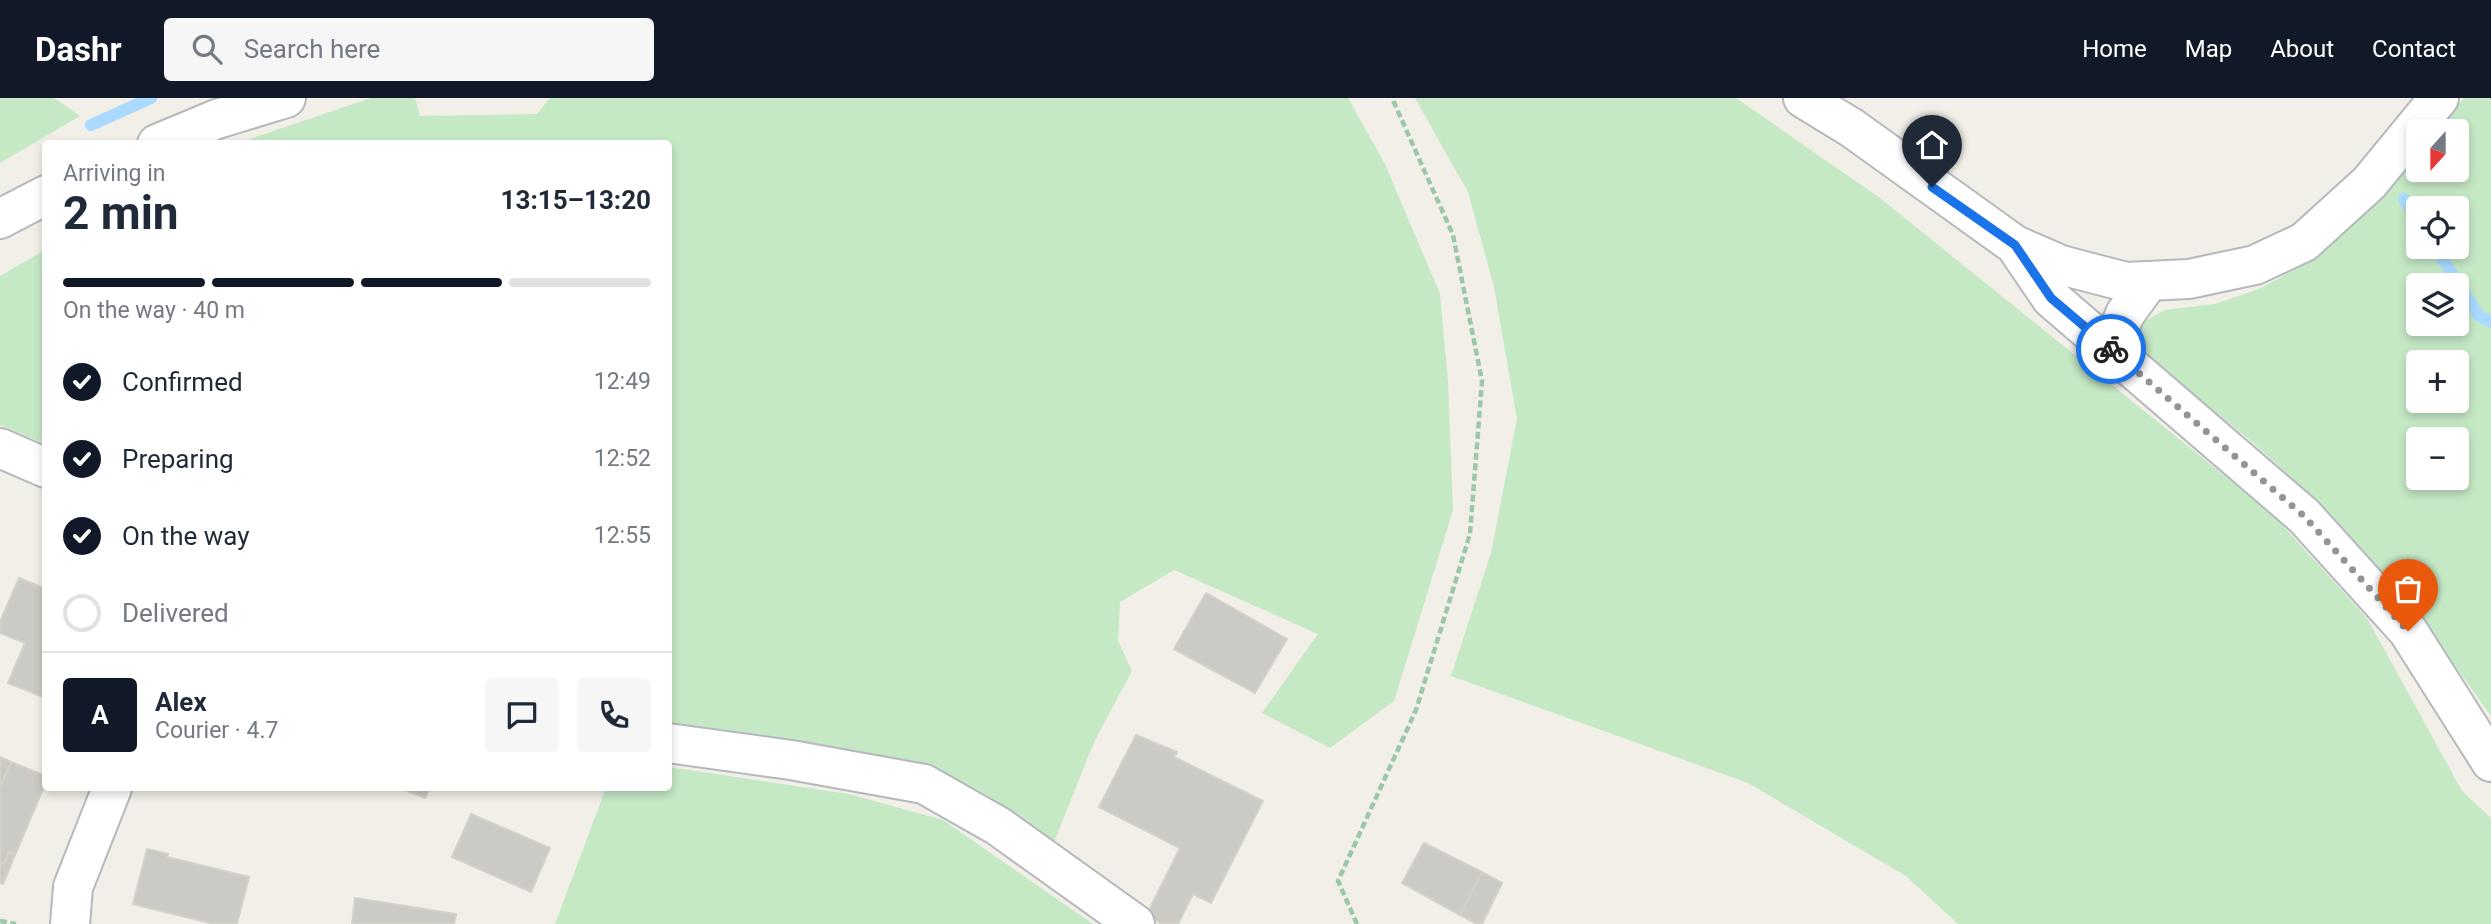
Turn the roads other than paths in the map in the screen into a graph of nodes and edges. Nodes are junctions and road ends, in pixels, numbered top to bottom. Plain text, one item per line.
1 (286, 98) edge
2 (1803, 98) edge
3 (2439, 98) edge
4 (167, 140) edge
5 (42, 197) edge
6 (0, 219) edge
7 (2015, 245) junction
8 (2149, 281) junction
9 (2111, 349) junction
10 (0, 448) edge
11 (42, 466) edge
12 (672, 744) edge
13 (2491, 762) edge
14 (111, 791) edge
15 (70, 924) edge
16 (1135, 924) edge

1 - 4 street
2 - 7 street
3 - 8 street
5 - 6 street
7 - 8 street
7 - 9 street
8 - 9 street
9 - 13 street
10 - 11 street
12 - 16 street
14 - 15 street

